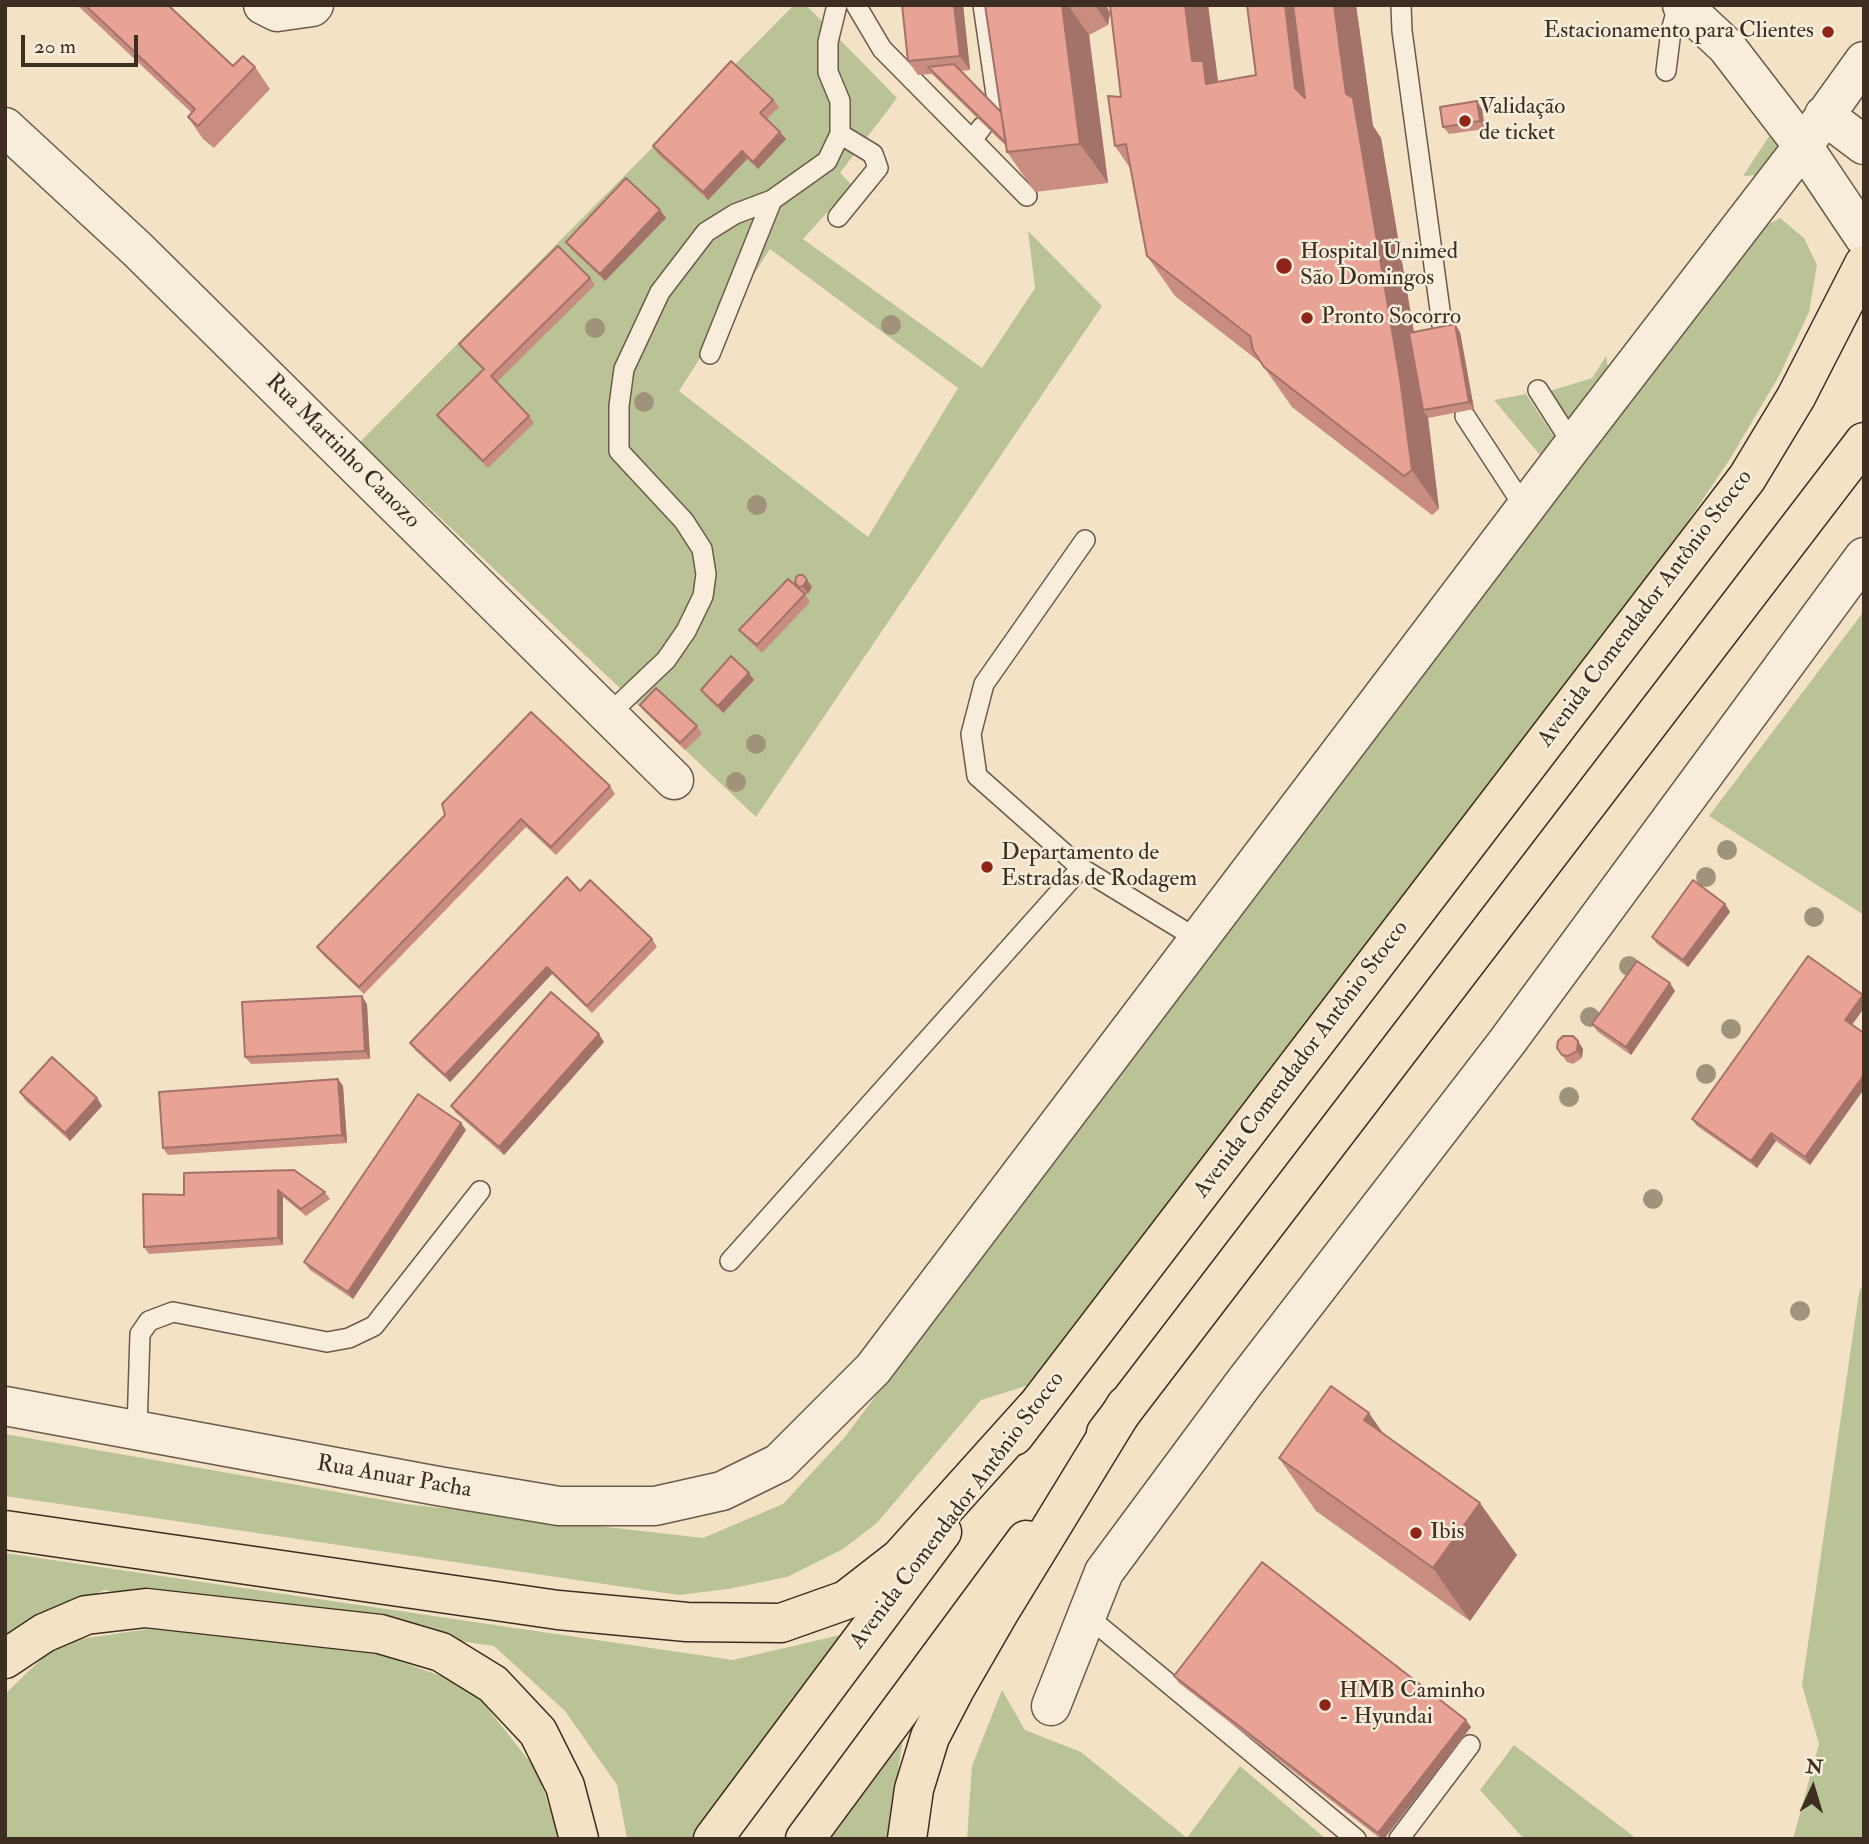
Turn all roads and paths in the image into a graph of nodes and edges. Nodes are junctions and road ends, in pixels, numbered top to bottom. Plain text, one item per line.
1 (263, 5) edge
2 (314, 5) edge
3 (837, 5) edge
4 (856, 5) edge
5 (983, 5) edge
6 (1401, 5) edge
7 (1680, 5) edge
8 (1864, 61) edge
9 (1666, 71) dead end
10 (998, 108) edge
11 (5, 127) edge
12 (1813, 130) junction
13 (840, 134) junction
14 (1864, 145) edge
15 (1027, 196) edge
16 (772, 200) junction
17 (838, 217) dead end
18 (1864, 237) edge
19 (1864, 264) edge
20 (1443, 332) edge
21 (710, 355) dead end
22 (1538, 390) dead end
23 (1465, 416) dead end
24 (1864, 442) edge
25 (1573, 445) junction
26 (1525, 508) junction
27 (1085, 540) dead end
28 (1864, 557) edge
29 (608, 715) junction
30 (674, 780) dead end
31 (1081, 868) junction
32 (1199, 940) junction
33 (480, 1191) dead end
34 (730, 1261) dead end
35 (1126, 1405) junction
36 (5, 1406) edge
37 (1034, 1409) junction
38 (137, 1430) junction
39 (5, 1530) edge
40 (1086, 1615) junction
41 (5, 1659) edge
42 (1051, 1706) dead end
43 (1470, 1745) dead end
44 (579, 1839) edge
45 (713, 1839) edge
46 (805, 1839) edge
47 (907, 1839) edge
48 (1356, 1839) edge
49 (1399, 1839) edge

1 - 2 street
3 - 13 lane
4 - 15 lane
5 - 10 lane
6 - 20 lane
7 - 9 lane
7 - 12 street
8 - 12 street, Rua Anuar Pacha
11 - 29 street, Rua Martinho Canozo
12 - 14 street
12 - 18 street
12 - 25 street, Rua Anuar Pacha
13 - 16 lane
13 - 17 lane
16 - 21 lane
16 - 29 lane
19 - 37 main road, Avenida Comendador Antônio Stocco
22 - 25 lane
23 - 26 lane
24 - 35 main road
25 - 26 street, Rua Anuar Pacha
26 - 32 street, Rua Anuar Pacha
27 - 31 lane
28 - 40 street
29 - 30 street, Rua Martinho Canozo
31 - 32 lane
31 - 34 lane
32 - 38 street, Rua Anuar Pacha
33 - 38 lane
35 - 46 main road
35 - 47 main road
36 - 38 street, Rua Anuar Pacha
37 - 39 main road
37 - 45 main road, Avenida Comendador Antônio Stocco
40 - 42 street
40 - 48 lane
41 - 44 main road
43 - 49 lane

